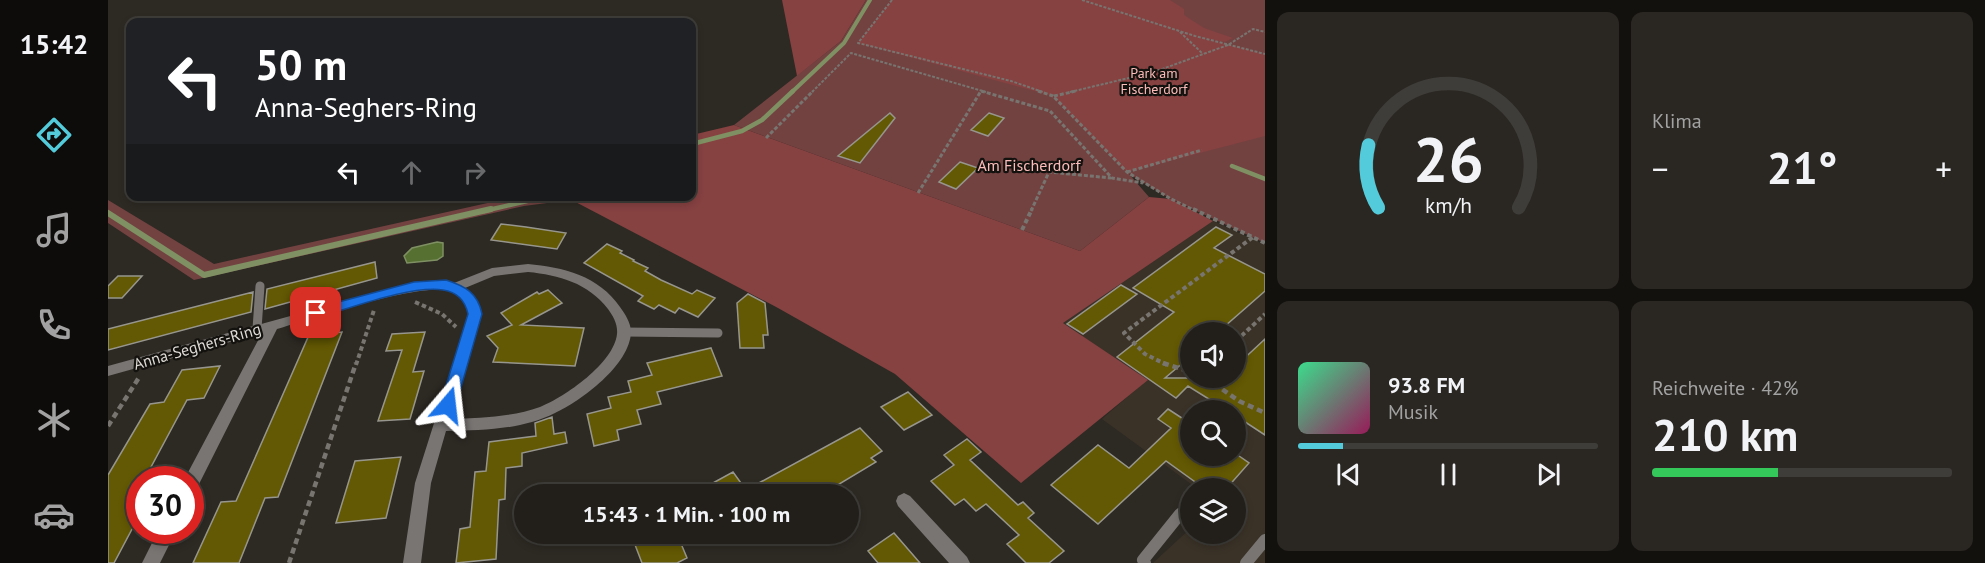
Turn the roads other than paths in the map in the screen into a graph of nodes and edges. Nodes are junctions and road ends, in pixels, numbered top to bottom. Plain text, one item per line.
1 (260, 286) dead end
2 (456, 288) junction
3 (273, 324) junction
4 (257, 329) junction
5 (624, 332) junction
6 (718, 333) dead end
7 (108, 371) edge
8 (442, 425) junction
9 (200, 466) edge
10 (904, 501) dead end
11 (1180, 514) dead end
12 (1265, 540) edge
13 (160, 544) edge
14 (151, 563) edge
15 (412, 563) edge
16 (961, 563) edge
17 (1145, 563) edge
18 (1246, 563) edge

1 - 4 lane
2 - 3 street, Anna-Seghers-Ring
2 - 5 street
2 - 8 street
3 - 4 street, Anna-Seghers-Ring
3 - 9 street
4 - 7 street, Anna-Seghers-Ring
5 - 6 lane
5 - 8 street
8 - 15 street
10 - 16 street
11 - 17 lane
12 - 18 lane
13 - 14 street

